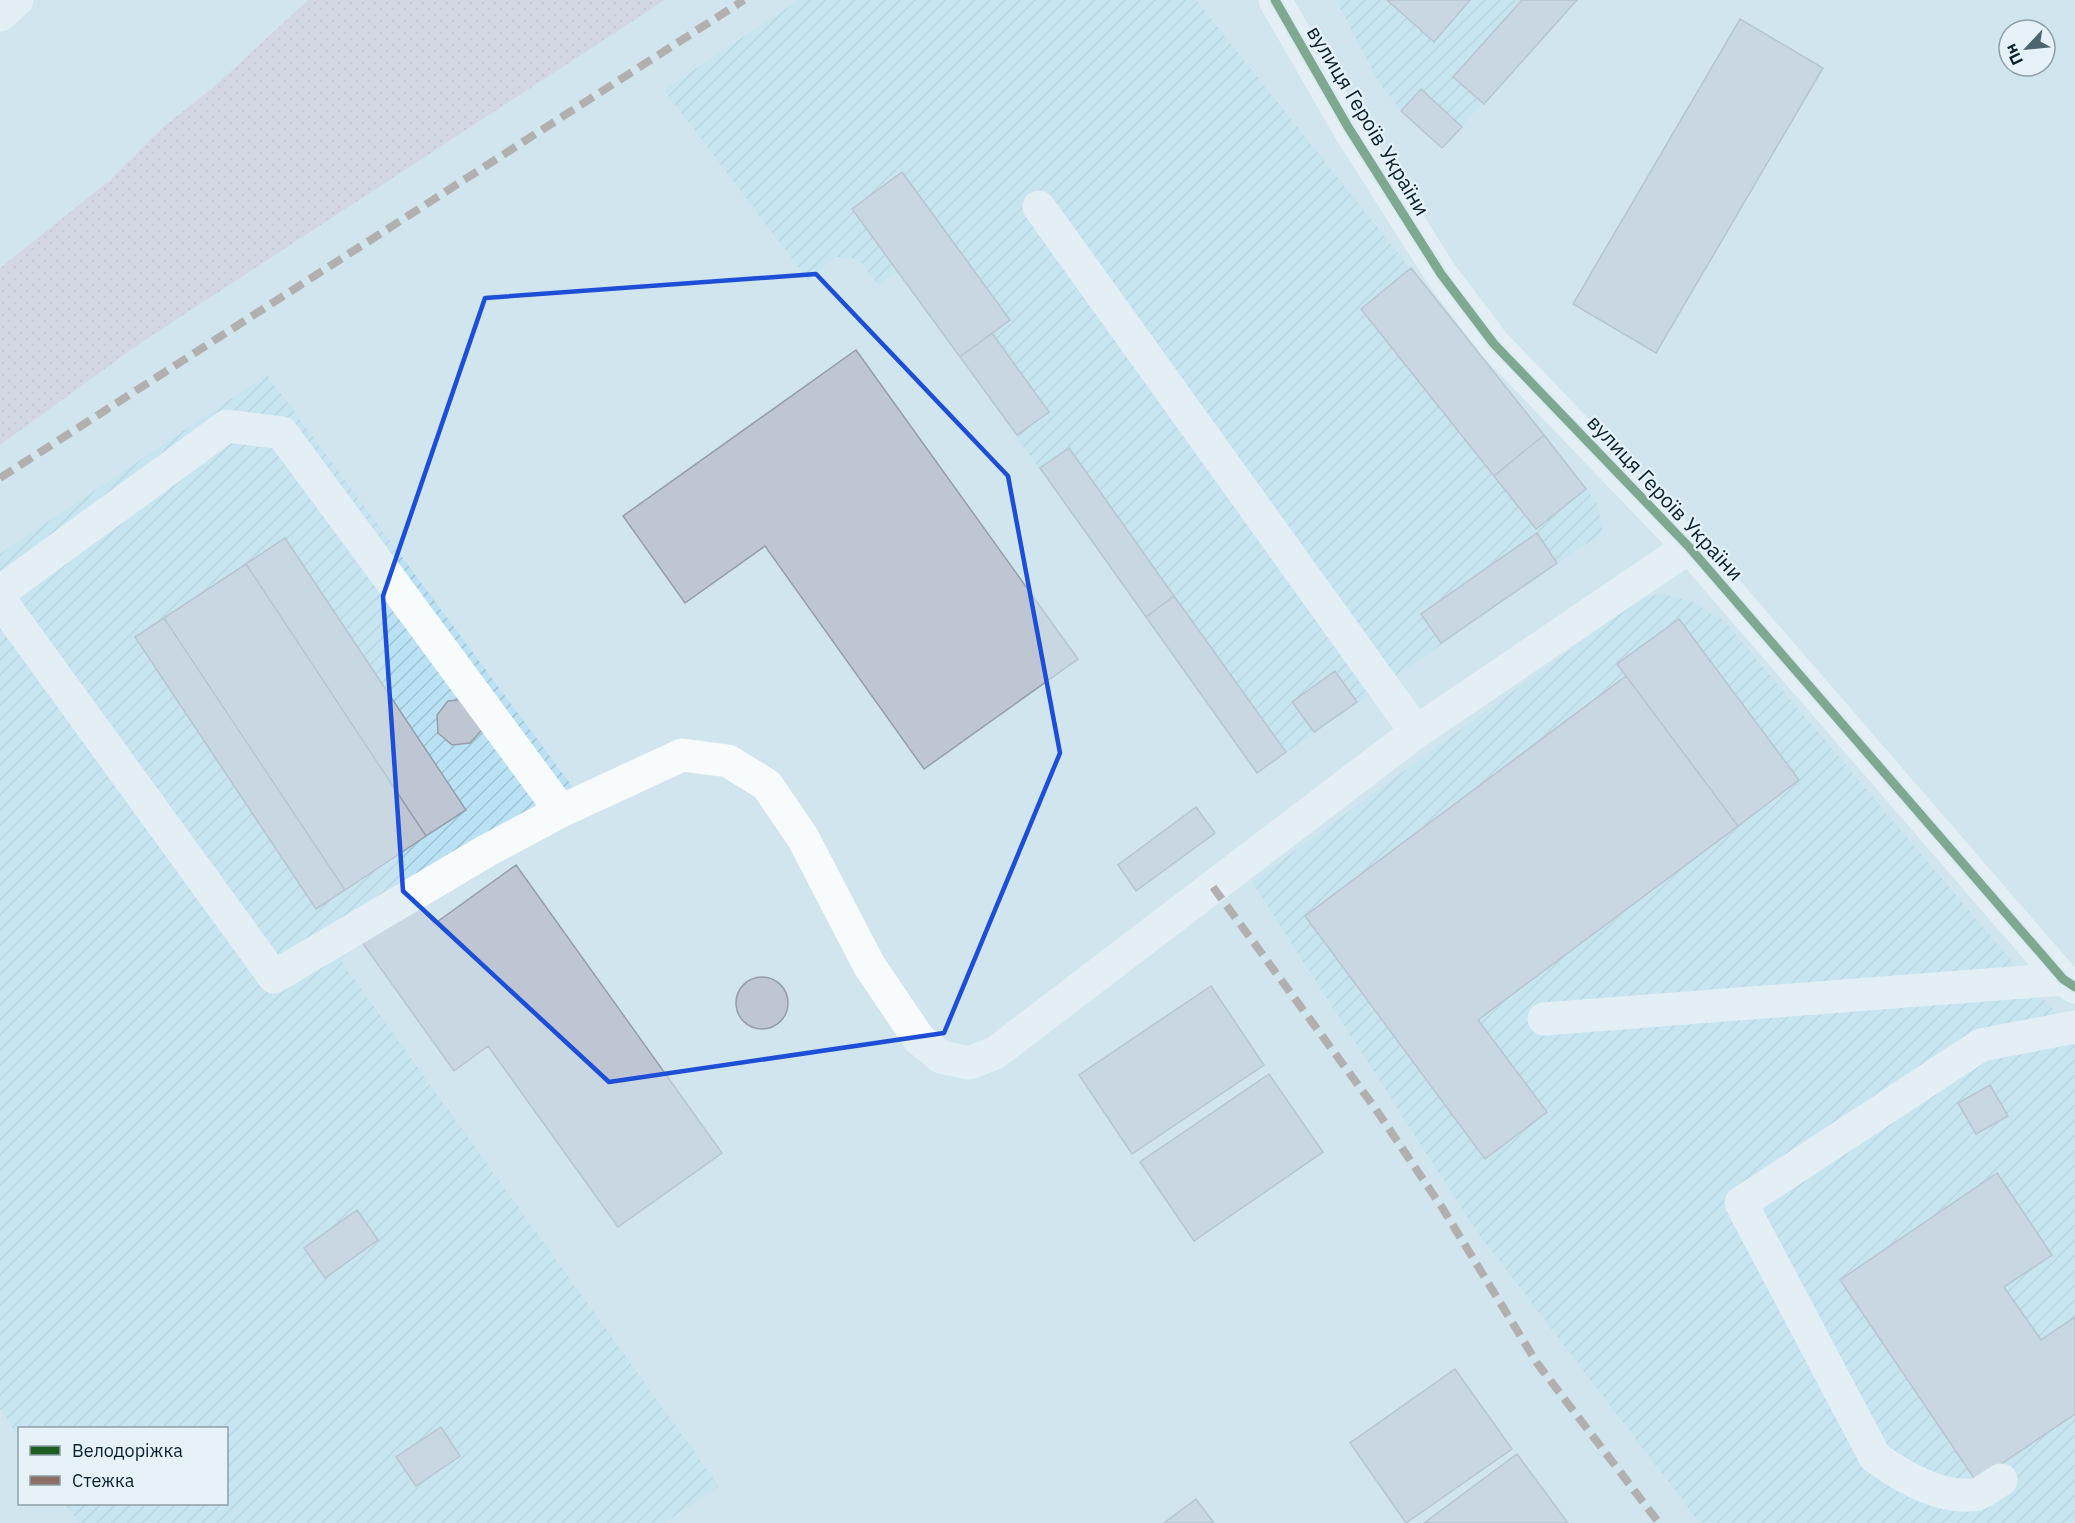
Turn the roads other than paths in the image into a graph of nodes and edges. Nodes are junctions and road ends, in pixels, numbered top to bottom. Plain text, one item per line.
1 (17, 0) edge
2 (1275, 0) edge
3 (0, 15) edge
4 (1039, 207) dead end
5 (1689, 547) junction
6 (0, 592) edge
7 (0, 600) edge
8 (1416, 732) junction
9 (561, 811) junction
10 (2069, 983) edge
11 (1544, 1019) dead end
12 (2075, 1028) edge
13 (2001, 1480) dead end

1 - 3 street
2 - 5 street, вулиця Героїв України
4 - 8 street
5 - 8 street
5 - 10 street, вулиця Героїв України
6 - 9 street
7 - 9 street
8 - 9 street
10 - 11 street
12 - 13 street

